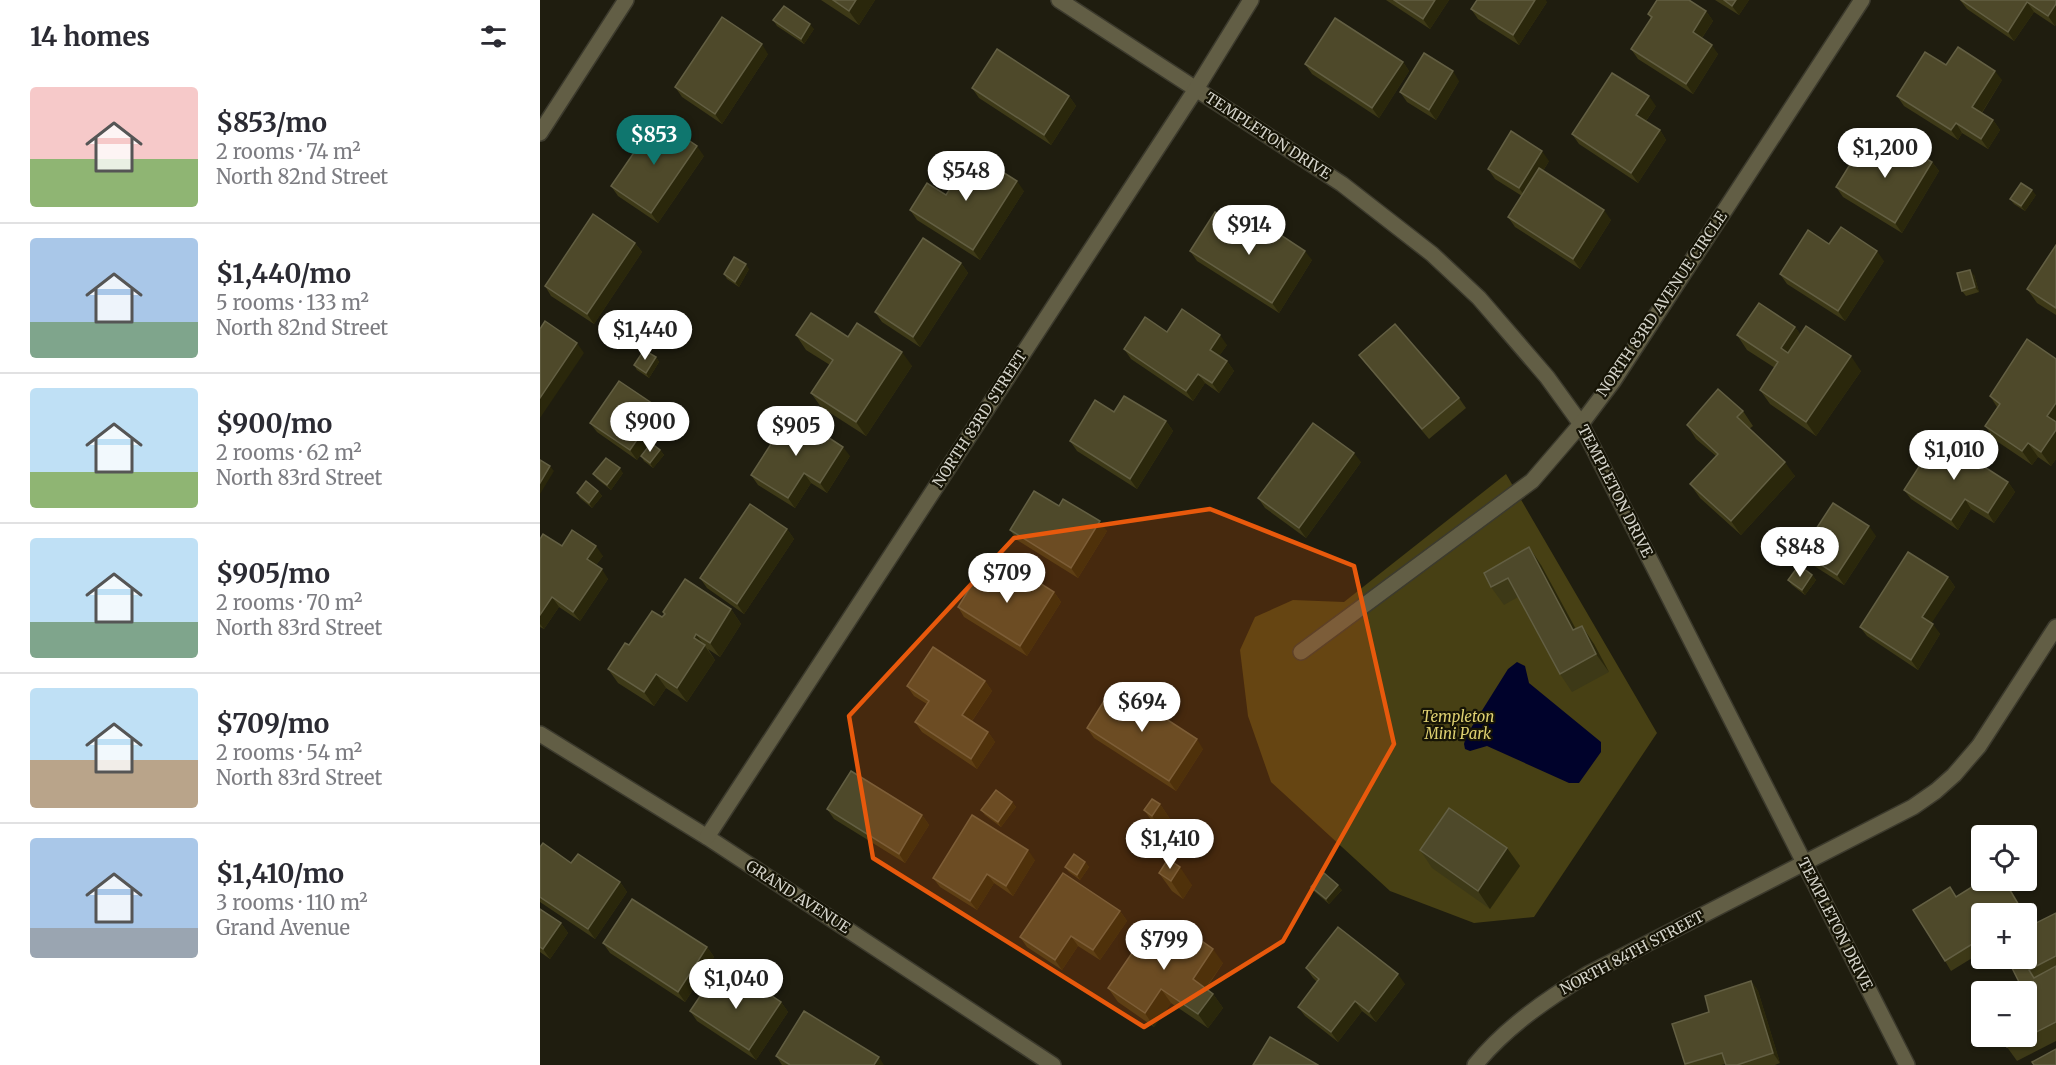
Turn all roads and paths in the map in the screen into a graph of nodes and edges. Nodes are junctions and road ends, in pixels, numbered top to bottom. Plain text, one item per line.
1 (626, 0) edge
2 (1059, 0) edge
3 (1251, 0) edge
4 (1862, 0) edge
5 (1196, 89) junction
6 (540, 133) edge
7 (1581, 424) junction
8 (2056, 627) edge
9 (1301, 652) dead end
10 (540, 734) edge
11 (707, 837) junction
12 (1804, 863) junction
13 (1053, 1065) edge
14 (1475, 1065) edge
15 (1907, 1065) edge

1 - 6 street
2 - 5 street, TEMPLETON DRIVE
3 - 5 street, NORTH 83RD STREET
4 - 7 street, NORTH 83RD AVENUE CIRCLE
5 - 7 street, TEMPLETON DRIVE
5 - 11 street, NORTH 83RD STREET
7 - 9 street, NORTH 83RD AVENUE CIRCLE
7 - 12 street, TEMPLETON DRIVE
8 - 12 street, NORTH 84TH STREET
10 - 11 street, GRAND AVENUE
11 - 13 street, GRAND AVENUE
12 - 14 street, NORTH 84TH STREET
12 - 15 street, TEMPLETON DRIVE

